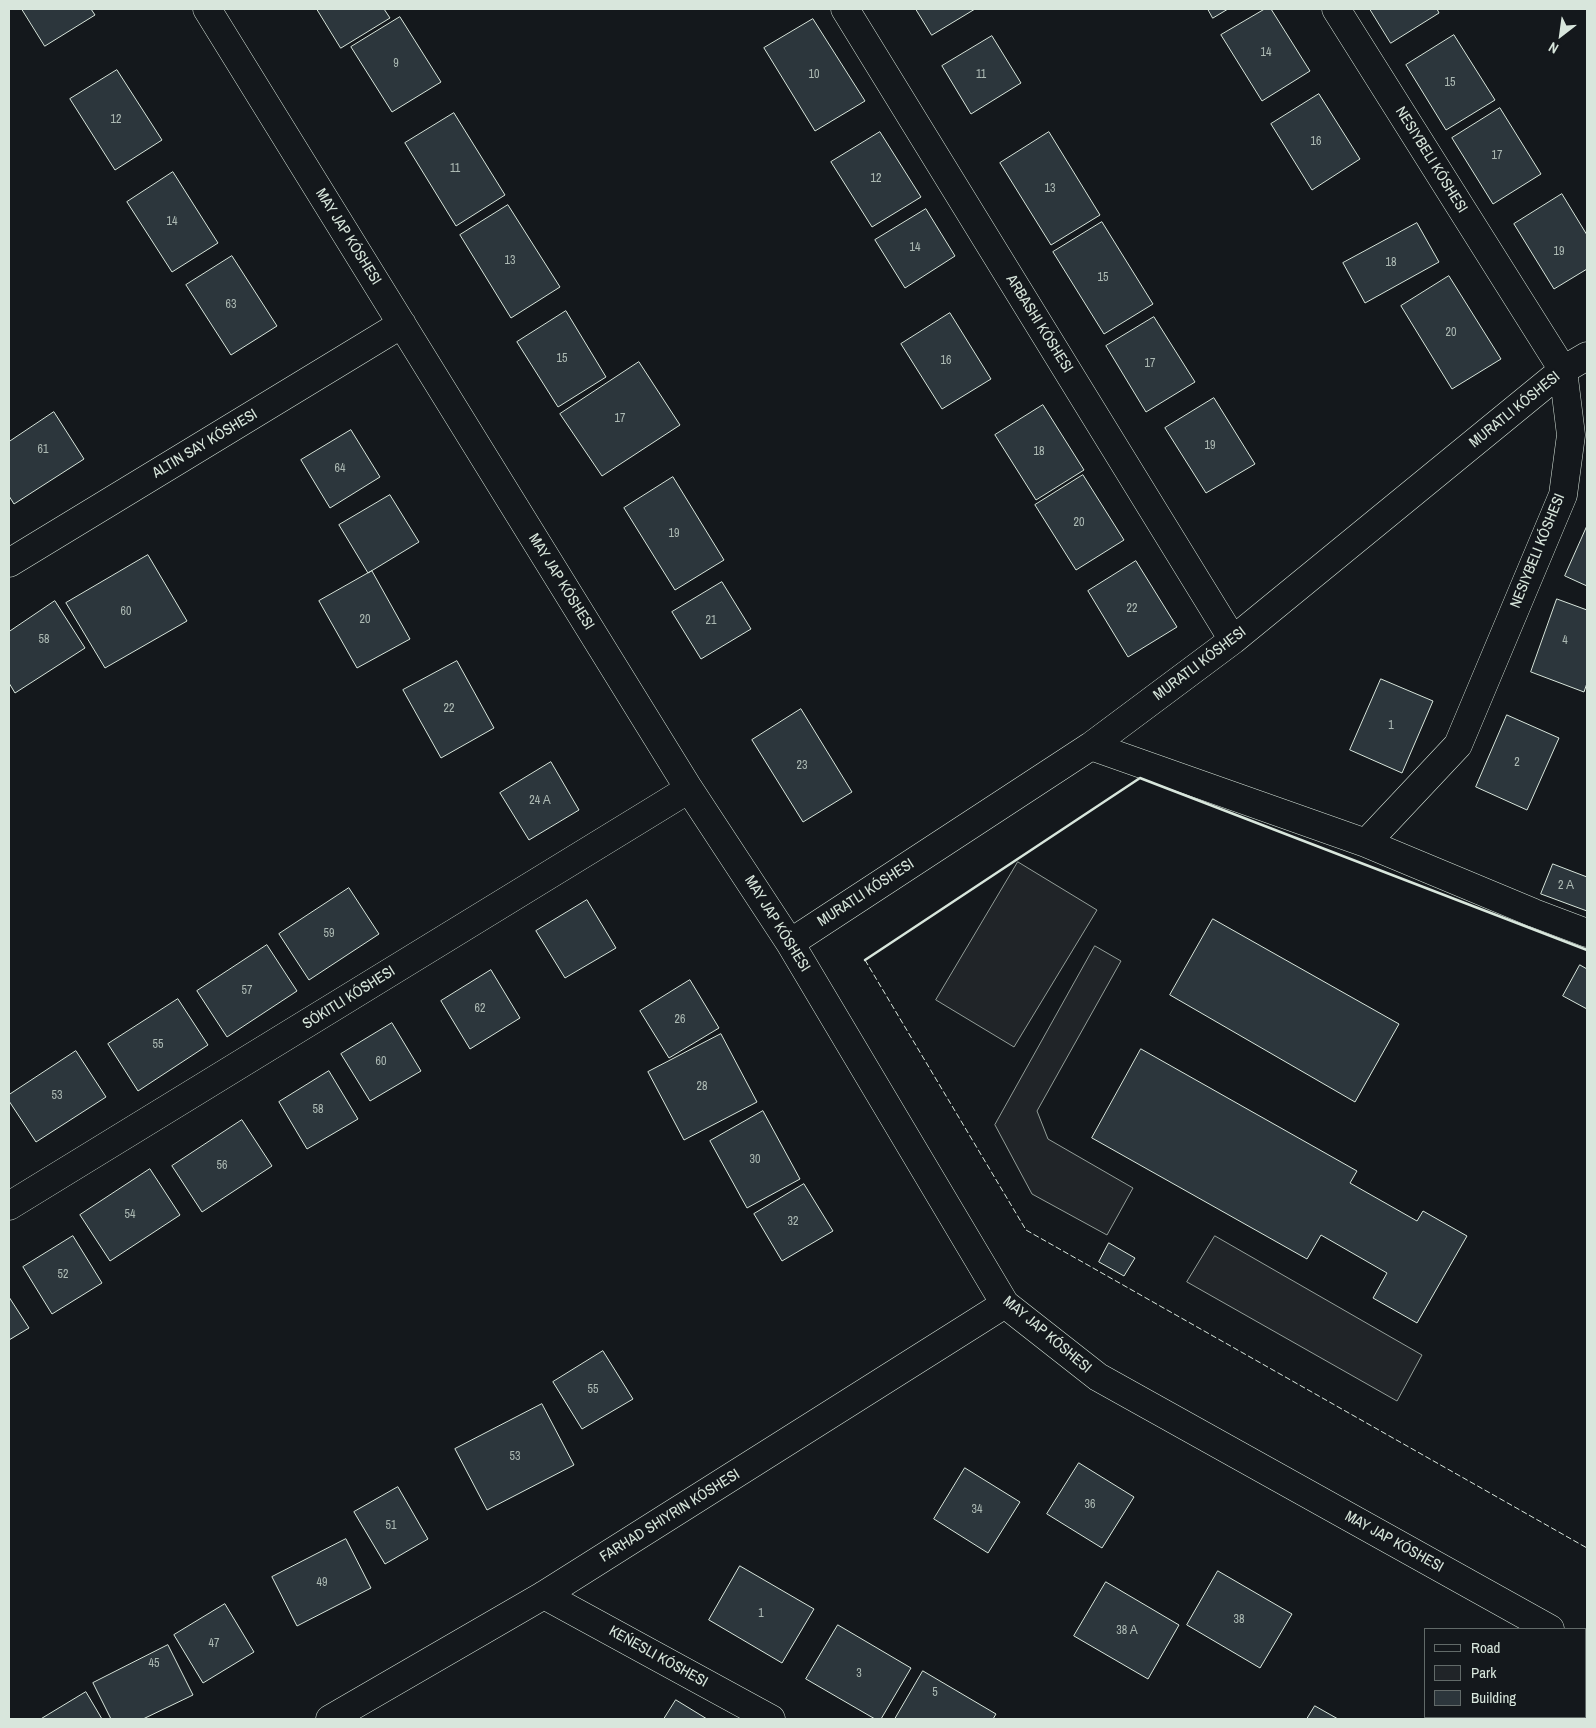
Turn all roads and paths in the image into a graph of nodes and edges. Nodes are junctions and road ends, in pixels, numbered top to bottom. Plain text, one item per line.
1 (208, 9) edge
2 (845, 9) edge
3 (1336, 9) edge
4 (402, 324) junction
5 (1587, 356) edge
6 (1563, 370) junction
7 (9, 563) edge
8 (1233, 640) junction
9 (1091, 746) junction
10 (689, 789) junction
11 (1366, 843) junction
12 (1587, 933) edge
13 (790, 943) junction
14 (9, 1206) edge
15 (1005, 1304) junction
16 (544, 1595) junction
17 (1548, 1628) edge
18 (330, 1719) edge
19 (772, 1719) edge

1 - 4 street, MAY JAP KÓSHESI
2 - 8 street
3 - 6 street, NESIYBELI KÓSHESI
4 - 7 street
4 - 10 street, MAY JAP KÓSHESI
5 - 6 street
6 - 8 street
6 - 11 street, NESIYBELI KÓSHESI
8 - 9 street
9 - 11 street
9 - 13 street
10 - 13 street, MAY JAP KÓSHESI
10 - 14 street, SÓKITLI KÓSHESI
11 - 12 street
13 - 15 street, MAY JAP KÓSHESI
15 - 16 street, FARHAD SHIYRIN KÓSHESI
15 - 17 street, MAY JAP KÓSHESI
16 - 18 street, FARHAD SHIYRIN KÓSHESI
16 - 19 street, KEŃESLI KÓSHESI

